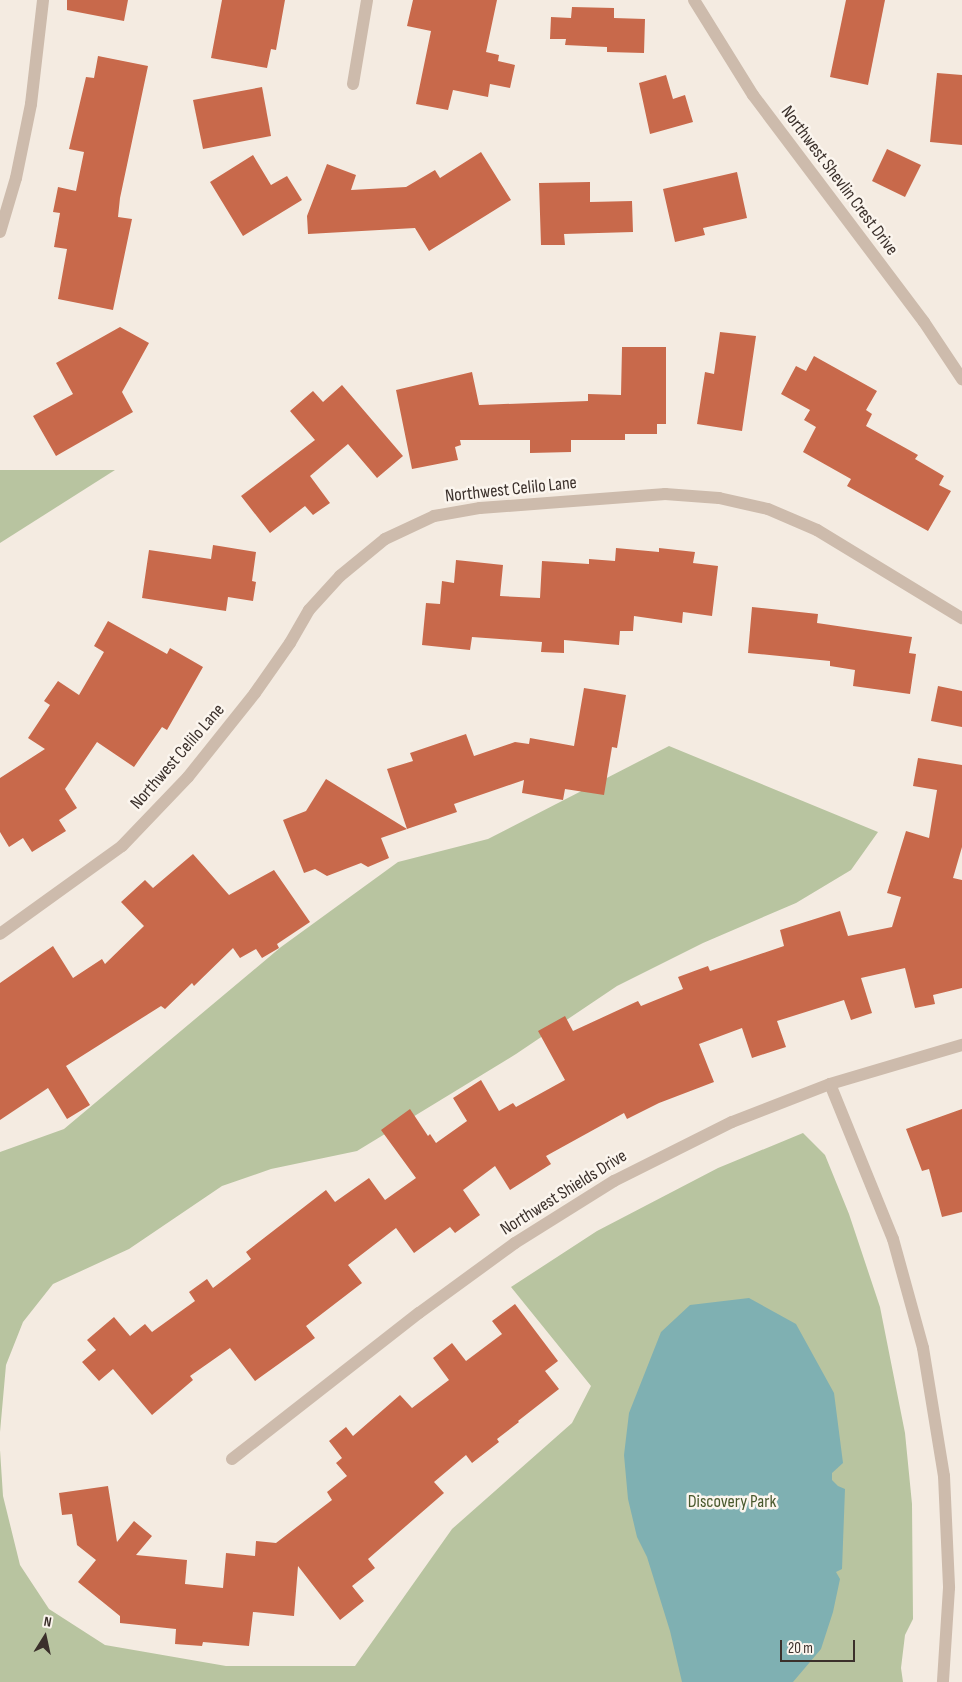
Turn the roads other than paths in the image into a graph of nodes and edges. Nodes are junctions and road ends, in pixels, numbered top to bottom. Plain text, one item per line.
1 (43, 0) edge
2 (367, 0) edge
3 (694, 0) edge
4 (353, 84) dead end
5 (0, 232) edge
6 (962, 380) edge
7 (962, 618) edge
8 (0, 934) edge
9 (962, 1045) edge
10 (830, 1084) junction
11 (232, 1459) dead end
12 (943, 1682) edge

1 - 5 street
2 - 4 street
3 - 6 street, Northwest Shevlin Crest Drive
7 - 8 street, Northwest Celilo Lane
9 - 10 street, Northwest Shields Drive
10 - 11 street, Northwest Shields Drive
10 - 12 street

